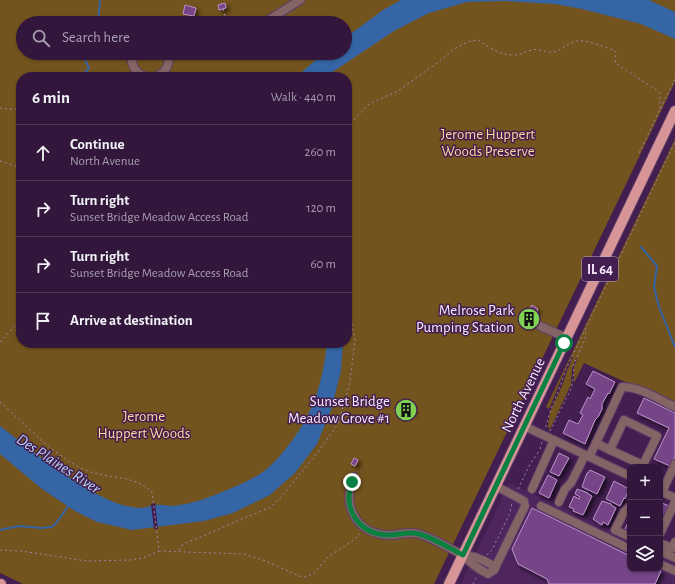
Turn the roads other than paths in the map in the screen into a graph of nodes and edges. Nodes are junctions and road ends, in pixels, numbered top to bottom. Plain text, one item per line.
1 (300, 0) edge
2 (275, 16) edge
3 (131, 60) edge
4 (170, 60) edge
5 (137, 72) edge
6 (163, 72) edge
7 (675, 111) edge
8 (540, 326) dead end
9 (567, 338) junction
10 (675, 407) edge
11 (524, 426) junction
12 (554, 440) junction
13 (596, 443) junction
14 (610, 450) junction
15 (587, 456) junction
16 (638, 464) edge
17 (643, 464) edge
18 (675, 464) edge
19 (627, 475) edge
20 (354, 477) dead end
21 (496, 486) junction
22 (663, 487) edge
23 (532, 489) dead end
24 (663, 492) edge
25 (675, 498) edge
26 (559, 502) dead end
27 (675, 502) edge
28 (541, 506) dead end
29 (627, 509) edge
30 (663, 528) edge
31 (627, 536) edge
32 (675, 542) edge
33 (663, 544) edge
34 (627, 548) edge
35 (663, 552) edge
36 (463, 555) junction
37 (675, 558) edge
38 (663, 565) edge
39 (675, 571) edge
40 (449, 584) edge

1 - 2 street
3 - 5 street
4 - 6 street
7 - 9 main road, North Avenue / IL 64
8 - 9 street
9 - 11 main road, North Avenue / IL 64
10 - 13 street
11 - 12 street
11 - 21 main road, North Avenue / IL 64
12 - 15 street
12 - 23 street
13 - 14 street
13 - 15 street
14 - 16 street
14 - 17 street
15 - 19 street
15 - 26 street
18 - 22 street
20 - 36 street
21 - 36 main road, North Avenue / IL 64
21 - 36 street
24 - 25 street
27 - 30 street
28 - 34 street
29 - 31 street
32 - 33 street
35 - 37 street
36 - 40 main road, North Avenue / IL 64
38 - 39 street

